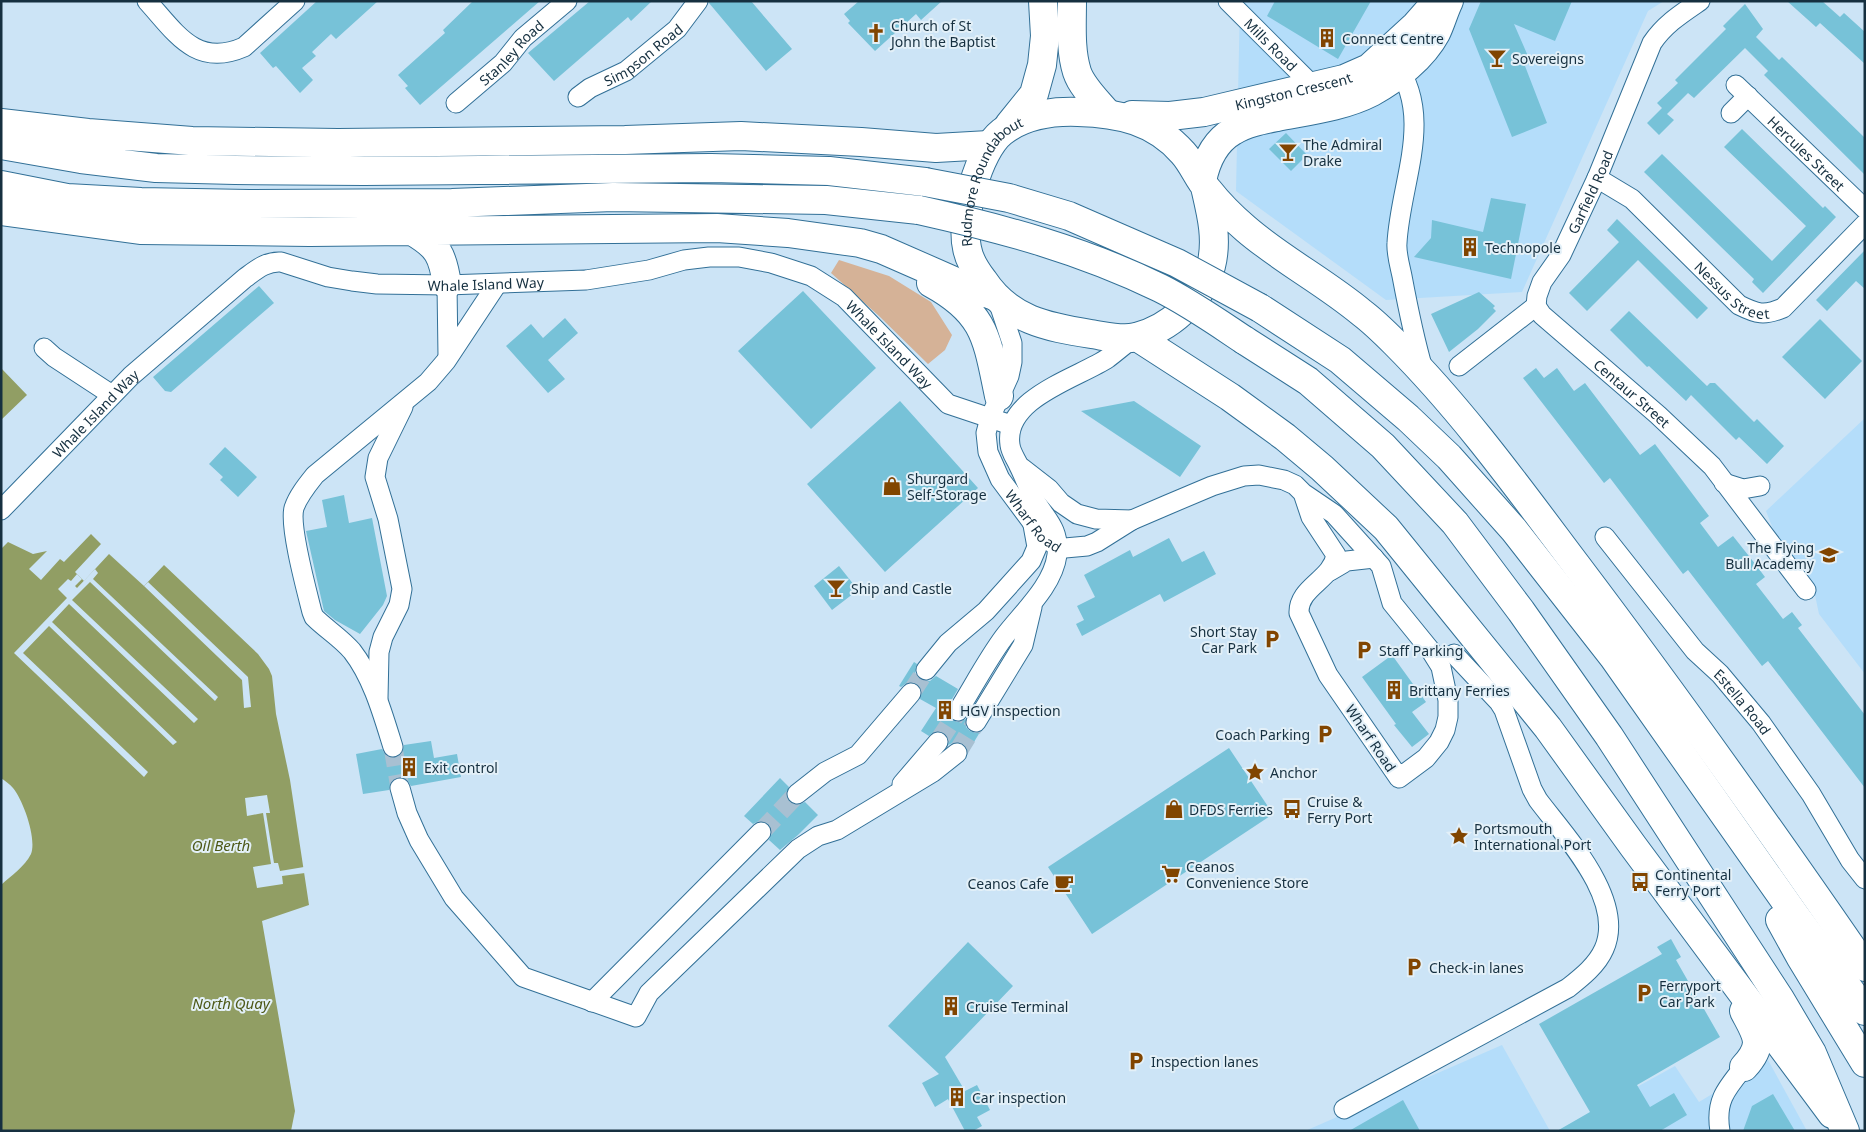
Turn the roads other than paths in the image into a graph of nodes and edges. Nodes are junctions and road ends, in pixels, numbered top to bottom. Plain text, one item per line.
1 (147, 1) edge
2 (295, 1) edge
3 (567, 1) edge
4 (698, 1) edge
5 (1043, 1) edge
6 (1072, 1) edge
7 (1228, 1) edge
8 (1437, 1) edge
9 (1449, 1) edge
10 (1700, 1) edge
11 (1394, 62) junction
12 (1314, 87) junction
13 (578, 97) dead end
14 (456, 103) dead end
15 (1731, 113) dead end
16 (1114, 114) junction
17 (1, 124) edge
18 (998, 137) junction
19 (1, 145) edge
20 (1597, 178) junction
21 (1203, 184) junction
22 (1, 186) edge
23 (1865, 209) edge
24 (1, 211) edge
25 (1865, 224) edge
26 (412, 231) junction
27 (828, 239) junction
28 (497, 284) junction
29 (447, 285) junction
30 (995, 297) junction
31 (1536, 306) junction
32 (1134, 338) junction
33 (44, 348) dead end
34 (448, 356) junction
35 (1459, 366) dead end
36 (1425, 375) junction
37 (112, 395) junction
38 (406, 402) junction
39 (994, 407) junction
40 (1011, 425) junction
41 (1019, 466) junction
42 (1724, 483) junction
43 (1760, 486) dead end
44 (1303, 493) junction
45 (1, 510) edge
46 (1132, 520) junction
47 (1033, 525) junction
48 (1605, 537) dead end
49 (1057, 546) junction
50 (1374, 558) junction
51 (1330, 571) junction
52 (1806, 590) dead end
53 (1032, 604) junction
54 (1454, 654) dead end
55 (926, 670) tunnel mouth
56 (911, 693) tunnel mouth
57 (378, 701) junction
58 (958, 711) tunnel mouth
59 (976, 722) tunnel mouth
60 (938, 742) tunnel mouth
61 (394, 747) tunnel mouth
62 (957, 753) tunnel mouth
63 (400, 788) tunnel mouth
64 (797, 794) tunnel mouth
65 (886, 801) junction
66 (1718, 807) junction
67 (761, 832) tunnel mouth
68 (1865, 879) edge
69 (1721, 965) junction
70 (1865, 968) edge
71 (592, 1002) junction
72 (1865, 1011) edge
73 (1865, 1063) edge
74 (1744, 1067) joint
75 (1344, 1108) dead end
76 (1720, 1131) edge
77 (1845, 1131) edge

1 - 2 street
3 - 14 street, Stanley Road
4 - 13 street, Simpson Road
5 - 18 main road
6 - 16 main road
7 - 12 street, Mills Road
8 - 11 main road, Kingston Crescent
9 - 11 main road, Kingston Crescent
10 - 20 street, Garfield Road
11 - 12 main road, Kingston Crescent
11 - 21 main road, Kingston Crescent
11 - 36 street
12 - 16 main road, Kingston Crescent
15 - 23 street, Hercules Street
16 - 18 main road, Rudmore Roundabout
16 - 21 main road, Rudmore Roundabout
17 - 18 main road
18 - 30 main road, Rudmore Roundabout
19 - 66 main road, bridge
20 - 25 street, Nessus Street
20 - 31 street, Garfield Road
21 - 32 main road, Rudmore Roundabout
21 - 36 main road
22 - 77 main road, bridge
24 - 26 main road
26 - 27 main road
26 - 29 main road
27 - 30 main road
27 - 39 main road
28 - 29 street, Whale Island Way
28 - 34 street
28 - 39 street, Whale Island Way
29 - 34 street
29 - 37 street, Whale Island Way
30 - 32 main road, Rudmore Roundabout
30 - 39 street, Wharf Road
31 - 35 street
31 - 42 street, Centaur Street
32 - 40 street
32 - 69 main road
33 - 37 street
34 - 38 street
36 - 70 main road
37 - 45 street, Whale Island Way
38 - 57 street
38 - 57 street
39 - 40 street, Whale Island Way
39 - 47 street, Wharf Road
40 - 41 street
41 - 46 street, Wharf Road
41 - 49 street
42 - 43 street
42 - 52 street, Centaur Street
44 - 46 street, Wharf Road
44 - 50 street, Wharf Road
44 - 51 street
46 - 49 street, Wharf Road
47 - 49 street, Wharf Road
47 - 55 street
48 - 68 street, Estella Road
49 - 53 street
50 - 51 street
50 - 51 street, Wharf Road
53 - 58 street
53 - 59 street
54 - 75 street
56 - 64 street
57 - 61 street
60 - 65 street
62 - 65 street
63 - 71 street
65 - 71 street
66 - 72 main road
66 - 73 main road
67 - 71 street
69 - 74 main road
69 - 77 main road
74 - 76 street

